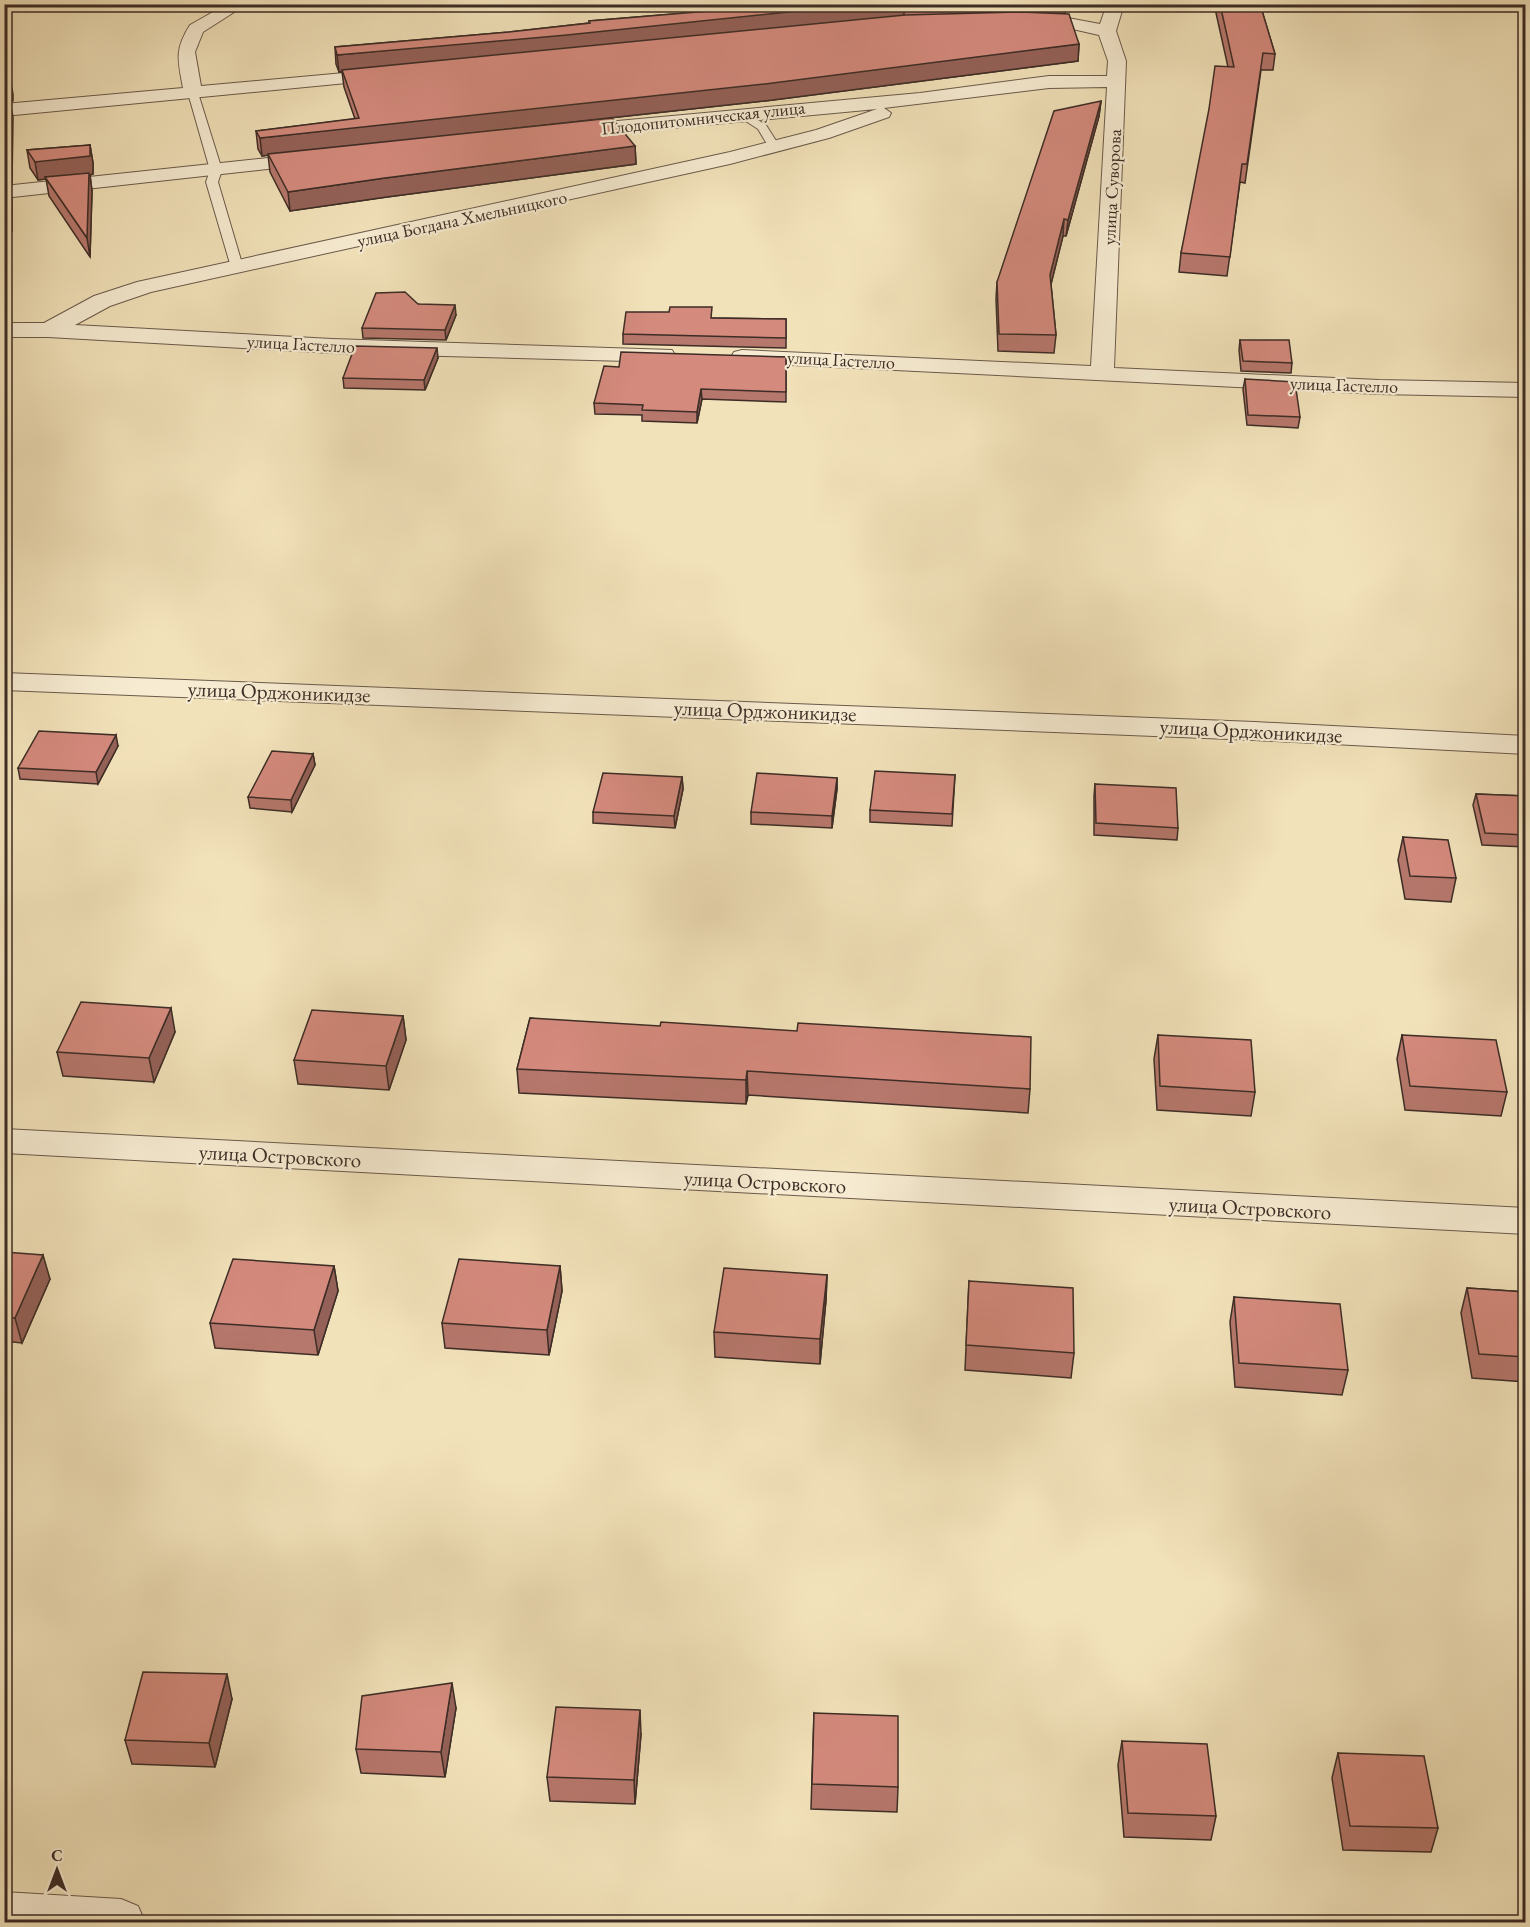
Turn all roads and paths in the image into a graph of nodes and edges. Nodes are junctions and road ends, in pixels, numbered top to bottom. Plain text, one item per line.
1 (1116, 4) edge
2 (230, 9) dead end
3 (1008, 21) edge
4 (1107, 31) junction
5 (403, 73) edge
6 (1115, 81) junction
7 (193, 93) junction
8 (920, 99) junction
9 (4, 110) edge
10 (742, 114) junction
11 (553, 133) edge
12 (774, 147) junction
13 (331, 157) edge
14 (216, 170) junction
15 (4, 192) edge
16 (237, 267) junction
17 (4, 330) edge
18 (48, 330) junction
19 (691, 355) edge
20 (715, 356) edge
21 (1102, 374) junction
22 (1526, 390) edge
23 (4, 681) edge
24 (1526, 745) edge
25 (4, 1141) edge
26 (1526, 1221) edge
27 (4, 1915) edge
28 (121, 1923) edge

1 - 4 street
2 - 7 street
3 - 4 street
4 - 6 street, улица Суворова
5 - 7 street
6 - 8 street, Плодопитомническая улица
6 - 21 street, улица Суворова
7 - 9 street
7 - 14 lane
8 - 10 street, Плодопитомническая улица
8 - 12 street, улица Богдана Хмельницкого
10 - 11 street, Плодопитомническая улица
10 - 12 lane
12 - 16 street, улица Богдана Хмельницкого
13 - 14 street
14 - 15 street
14 - 16 lane
16 - 18 street, улица Богдана Хмельницкого
17 - 18 street, улица Богдана Хмельницкого
18 - 19 street, улица Гастелло
20 - 21 street, улица Гастелло
21 - 22 street, улица Гастелло
23 - 24 street, улица Орджоникидзе
25 - 26 street, улица Островского
27 - 28 street

